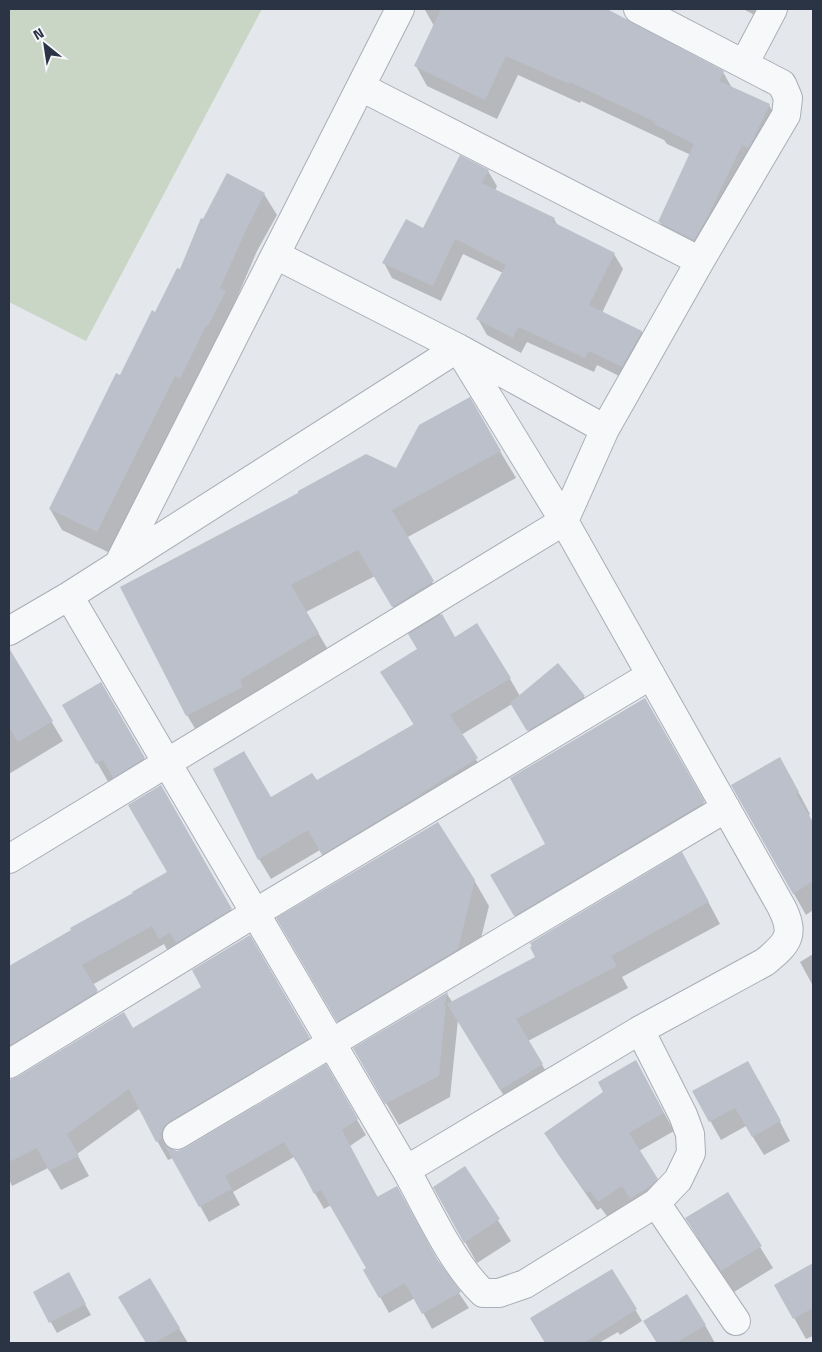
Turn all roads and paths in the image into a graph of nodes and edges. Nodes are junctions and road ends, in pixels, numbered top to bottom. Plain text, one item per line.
1 (400, 9) edge
2 (638, 9) edge
3 (773, 9) edge
4 (744, 64) junction
5 (361, 87) junction
6 (276, 255) junction
7 (700, 261) junction
8 (458, 348) junction
9 (605, 430) junction
10 (564, 522) junction
11 (119, 563) junction
12 (69, 596) junction
13 (9, 631) edge
14 (651, 675) junction
15 (167, 763) junction
16 (726, 808) junction
17 (9, 859) edge
18 (255, 913) junction
19 (640, 1030) junction
20 (332, 1043) junction
21 (9, 1064) edge
22 (177, 1135) dead end
23 (406, 1170) junction
24 (656, 1202) junction
25 (736, 1322) dead end

1 - 5 street
2 - 4 street
3 - 4 street
4 - 7 street
5 - 6 street
5 - 7 street
6 - 8 street
6 - 11 street
7 - 9 street
8 - 9 street
8 - 10 street
8 - 11 street
9 - 10 street
10 - 14 street
10 - 15 street
11 - 12 street
12 - 13 street
12 - 15 street
14 - 16 street
14 - 18 street
15 - 17 street
15 - 18 street
16 - 19 street
16 - 20 street
18 - 20 street
18 - 21 street
19 - 23 street
19 - 24 street
20 - 22 street
20 - 23 street
23 - 24 street
24 - 25 street

